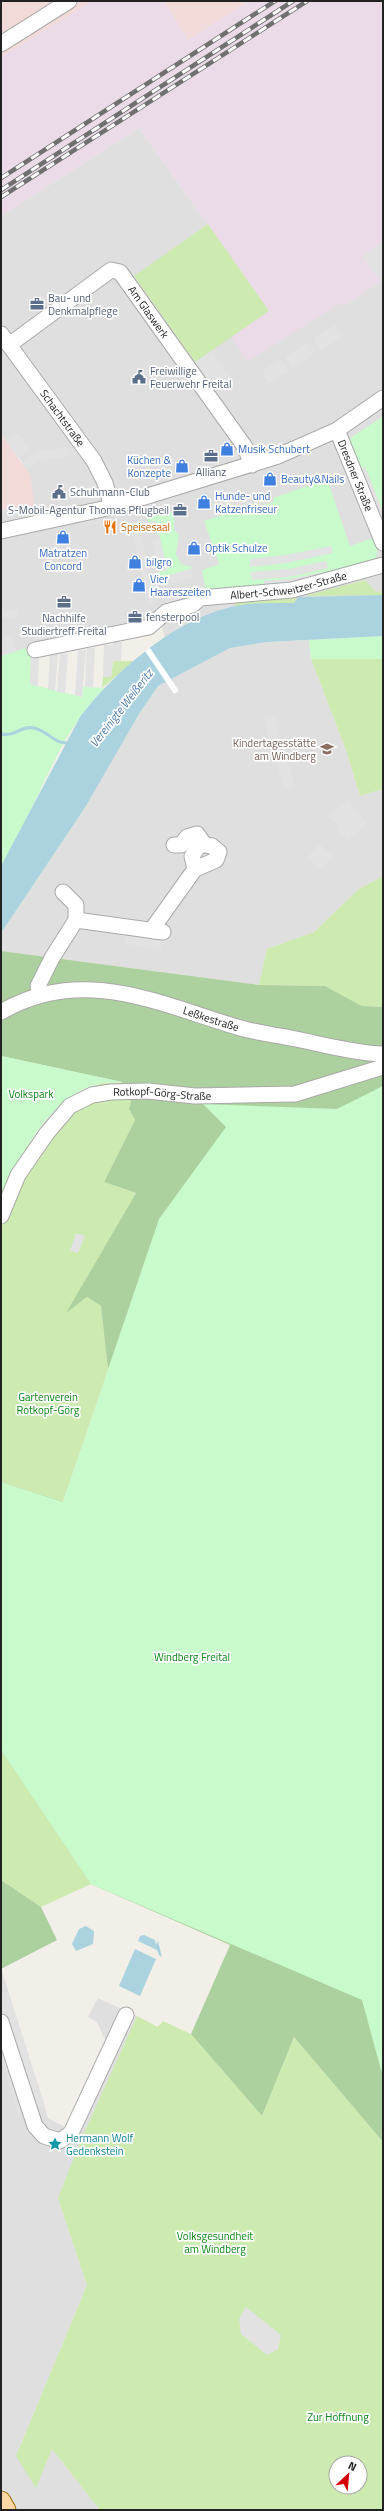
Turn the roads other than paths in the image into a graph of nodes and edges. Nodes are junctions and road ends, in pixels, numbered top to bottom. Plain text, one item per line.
1 (69, 1) edge
2 (1, 44) edge
3 (5, 340) edge
4 (383, 398) edge
5 (337, 430) junction
6 (252, 465) junction
7 (112, 507) junction
8 (1, 531) edge
9 (383, 543) edge
10 (383, 565) edge
11 (35, 650) dead end
12 (200, 844) junction
13 (174, 846) dead end
14 (194, 869) junction
15 (63, 892) dead end
16 (76, 920) junction
17 (40, 994) junction
18 (1, 1012) edge
19 (383, 1054) edge
20 (383, 1067) edge
21 (1, 1216) edge
22 (126, 2014) dead end
23 (1, 2022) edge
24 (1, 2501) edge
25 (6, 2510) edge

1 - 2 street
3 - 6 street, Am Glaswerk
3 - 7 street, Schachtstraße
4 - 5 street
5 - 6 street
5 - 9 street, Dresdner Straße
6 - 7 street
7 - 8 street
10 - 11 street, Albert-Schweitzer-Straße
12 - 13 street
12 - 14 street
12 - 14 street
14 - 16 street
15 - 16 street
16 - 17 street
17 - 18 street, Leßkestraße
17 - 19 street, Leßkestraße
20 - 21 street, Rotkopf-Görg-Straße
22 - 23 street
24 - 25 main road

